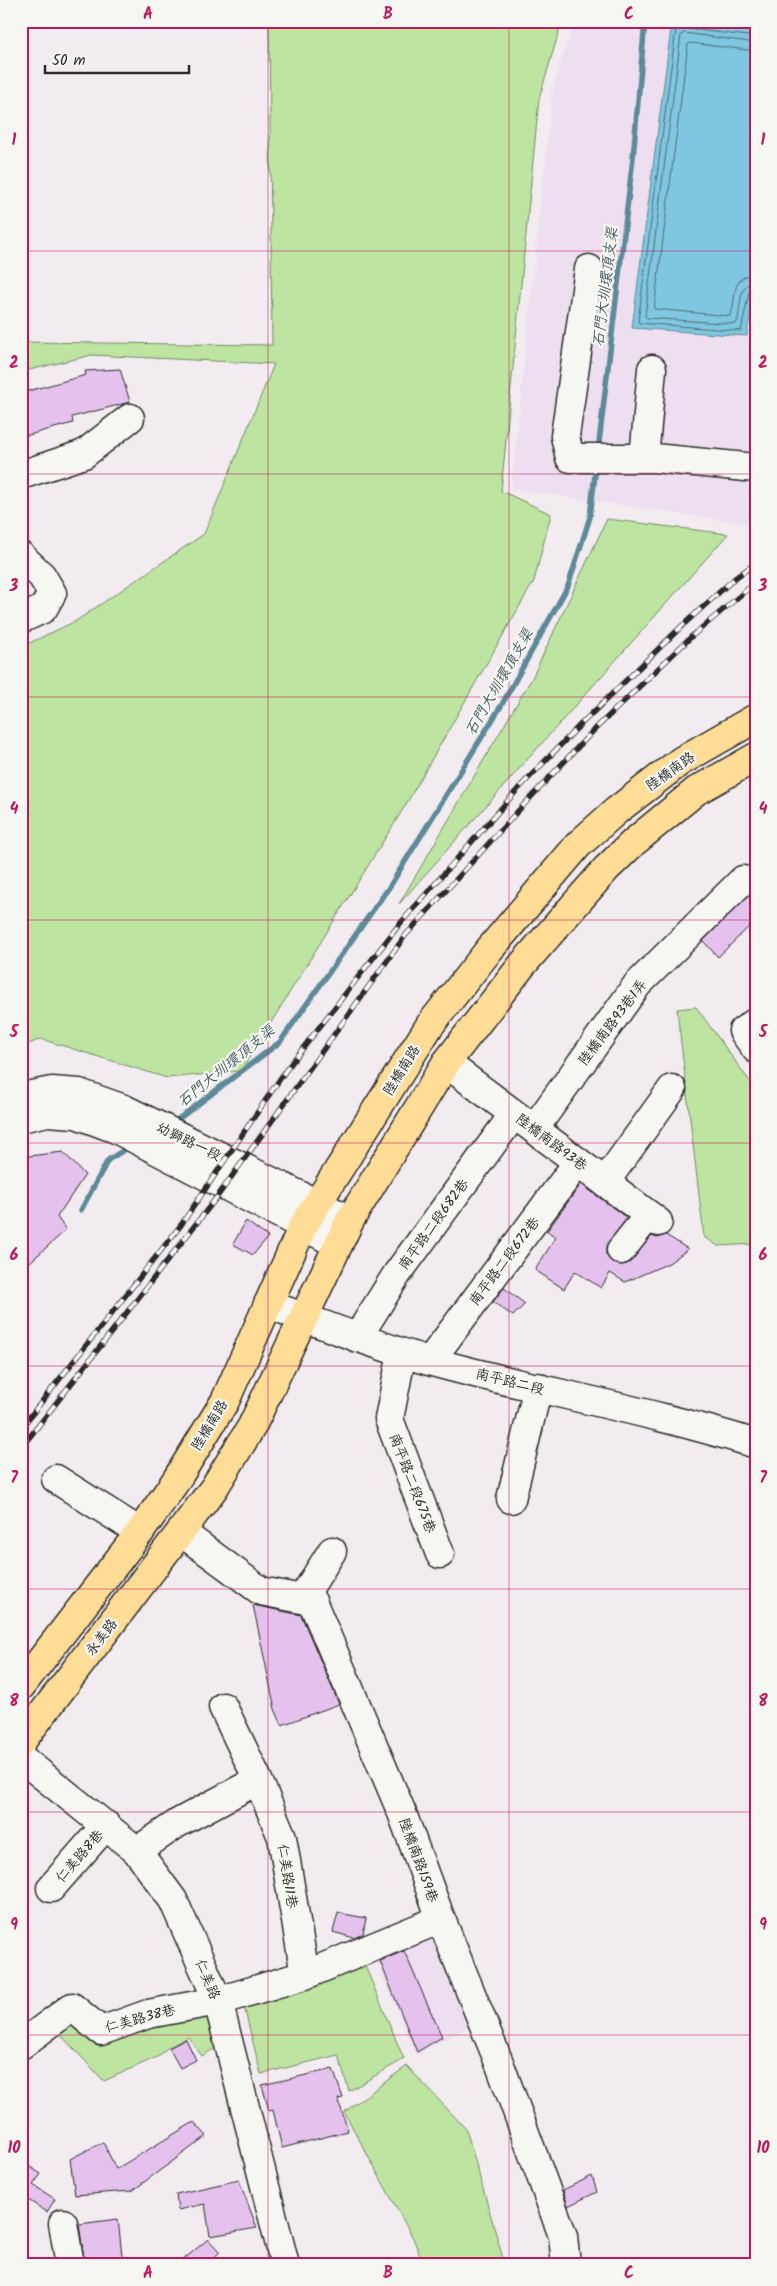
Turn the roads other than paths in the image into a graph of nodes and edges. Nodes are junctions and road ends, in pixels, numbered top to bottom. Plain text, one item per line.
1 (589, 269) dead end
2 (652, 369) dead end
3 (130, 418) dead end
4 (644, 458) junction
5 (756, 468) edge
6 (21, 474) edge
7 (21, 556) edge
8 (21, 619) edge
9 (756, 718) edge
10 (756, 757) edge
11 (743, 880) dead end
12 (756, 1022) edge
13 (756, 1049) edge
14 (446, 1063) junction
15 (672, 1089) dead end
16 (21, 1097) edge
17 (21, 1118) edge
18 (524, 1121) junction
19 (578, 1162) junction
20 (605, 1182) junction
21 (317, 1202) junction
22 (350, 1220) junction
23 (303, 1226) junction
24 (338, 1244) junction
25 (621, 1250) dead end
26 (268, 1304) junction
27 (303, 1318) junction
28 (356, 1338) junction
29 (402, 1353) junction
30 (430, 1361) junction
31 (538, 1387) junction
32 (756, 1444) edge
33 (56, 1479) dead end
34 (511, 1499) dead end
35 (148, 1521) junction
36 (181, 1532) junction
37 (332, 1551) dead end
38 (440, 1554) dead end
39 (302, 1599) junction
40 (21, 1686) edge
41 (223, 1707) dead end
42 (21, 1742) edge
43 (21, 1758) edge
44 (258, 1780) junction
45 (106, 1825) junction
46 (137, 1851) junction
47 (52, 1888) dead end
48 (440, 1919) junction
49 (305, 1976) junction
50 (218, 2001) junction
51 (21, 2045) edge
52 (63, 2223) dead end
53 (70, 2265) edge
54 (285, 2265) edge
55 (566, 2265) edge

1 - 4 street
2 - 4 street
3 - 6 street
4 - 5 street
7 - 8 street
9 - 21 main road, 陸橋南路
10 - 14 main road
11 - 18 street, 陸橋南路93巷1弄
12 - 13 street
14 - 18 street, 陸橋南路93巷
14 - 22 main road
15 - 20 street
16 - 21 street, 幼獅路一段
17 - 23 street, 幼獅路一段
18 - 19 street, 陸橋南路93巷
18 - 28 street, 南平路二段682巷
19 - 20 street, 陸橋南路93巷
19 - 30 street, 南平路二段672巷
20 - 25 street, 陸橋南路93巷
21 - 22 street, 幼獅路一段
21 - 23 main road, 陸橋南路
22 - 24 main road
23 - 24 street, 幼獅路一段
23 - 26 main road, 陸橋南路
24 - 27 main road
26 - 27 street, 南平路二段
26 - 35 main road, 陸橋南路
27 - 28 street, 南平路二段
27 - 36 main road
28 - 29 street, 南平路二段
29 - 30 street, 南平路二段
29 - 38 street, 南平路二段675巷
30 - 31 street, 南平路二段
31 - 32 street, 南平路二段
31 - 34 street
33 - 35 street
35 - 40 main road
36 - 39 street
36 - 42 main road, 永美路
37 - 39 street
39 - 48 street, 陸橋南路159巷
41 - 44 street, 仁美路11巷
43 - 45 street, 仁美路
44 - 46 street
44 - 49 street, 仁美路11巷
45 - 46 street, 仁美路
45 - 47 street, 仁美路8巷
46 - 50 street, 仁美路
48 - 49 street
48 - 55 street, 陸橋南路159巷
49 - 50 street
50 - 51 street, 仁美路38巷
50 - 54 street, 仁美路
52 - 53 street

